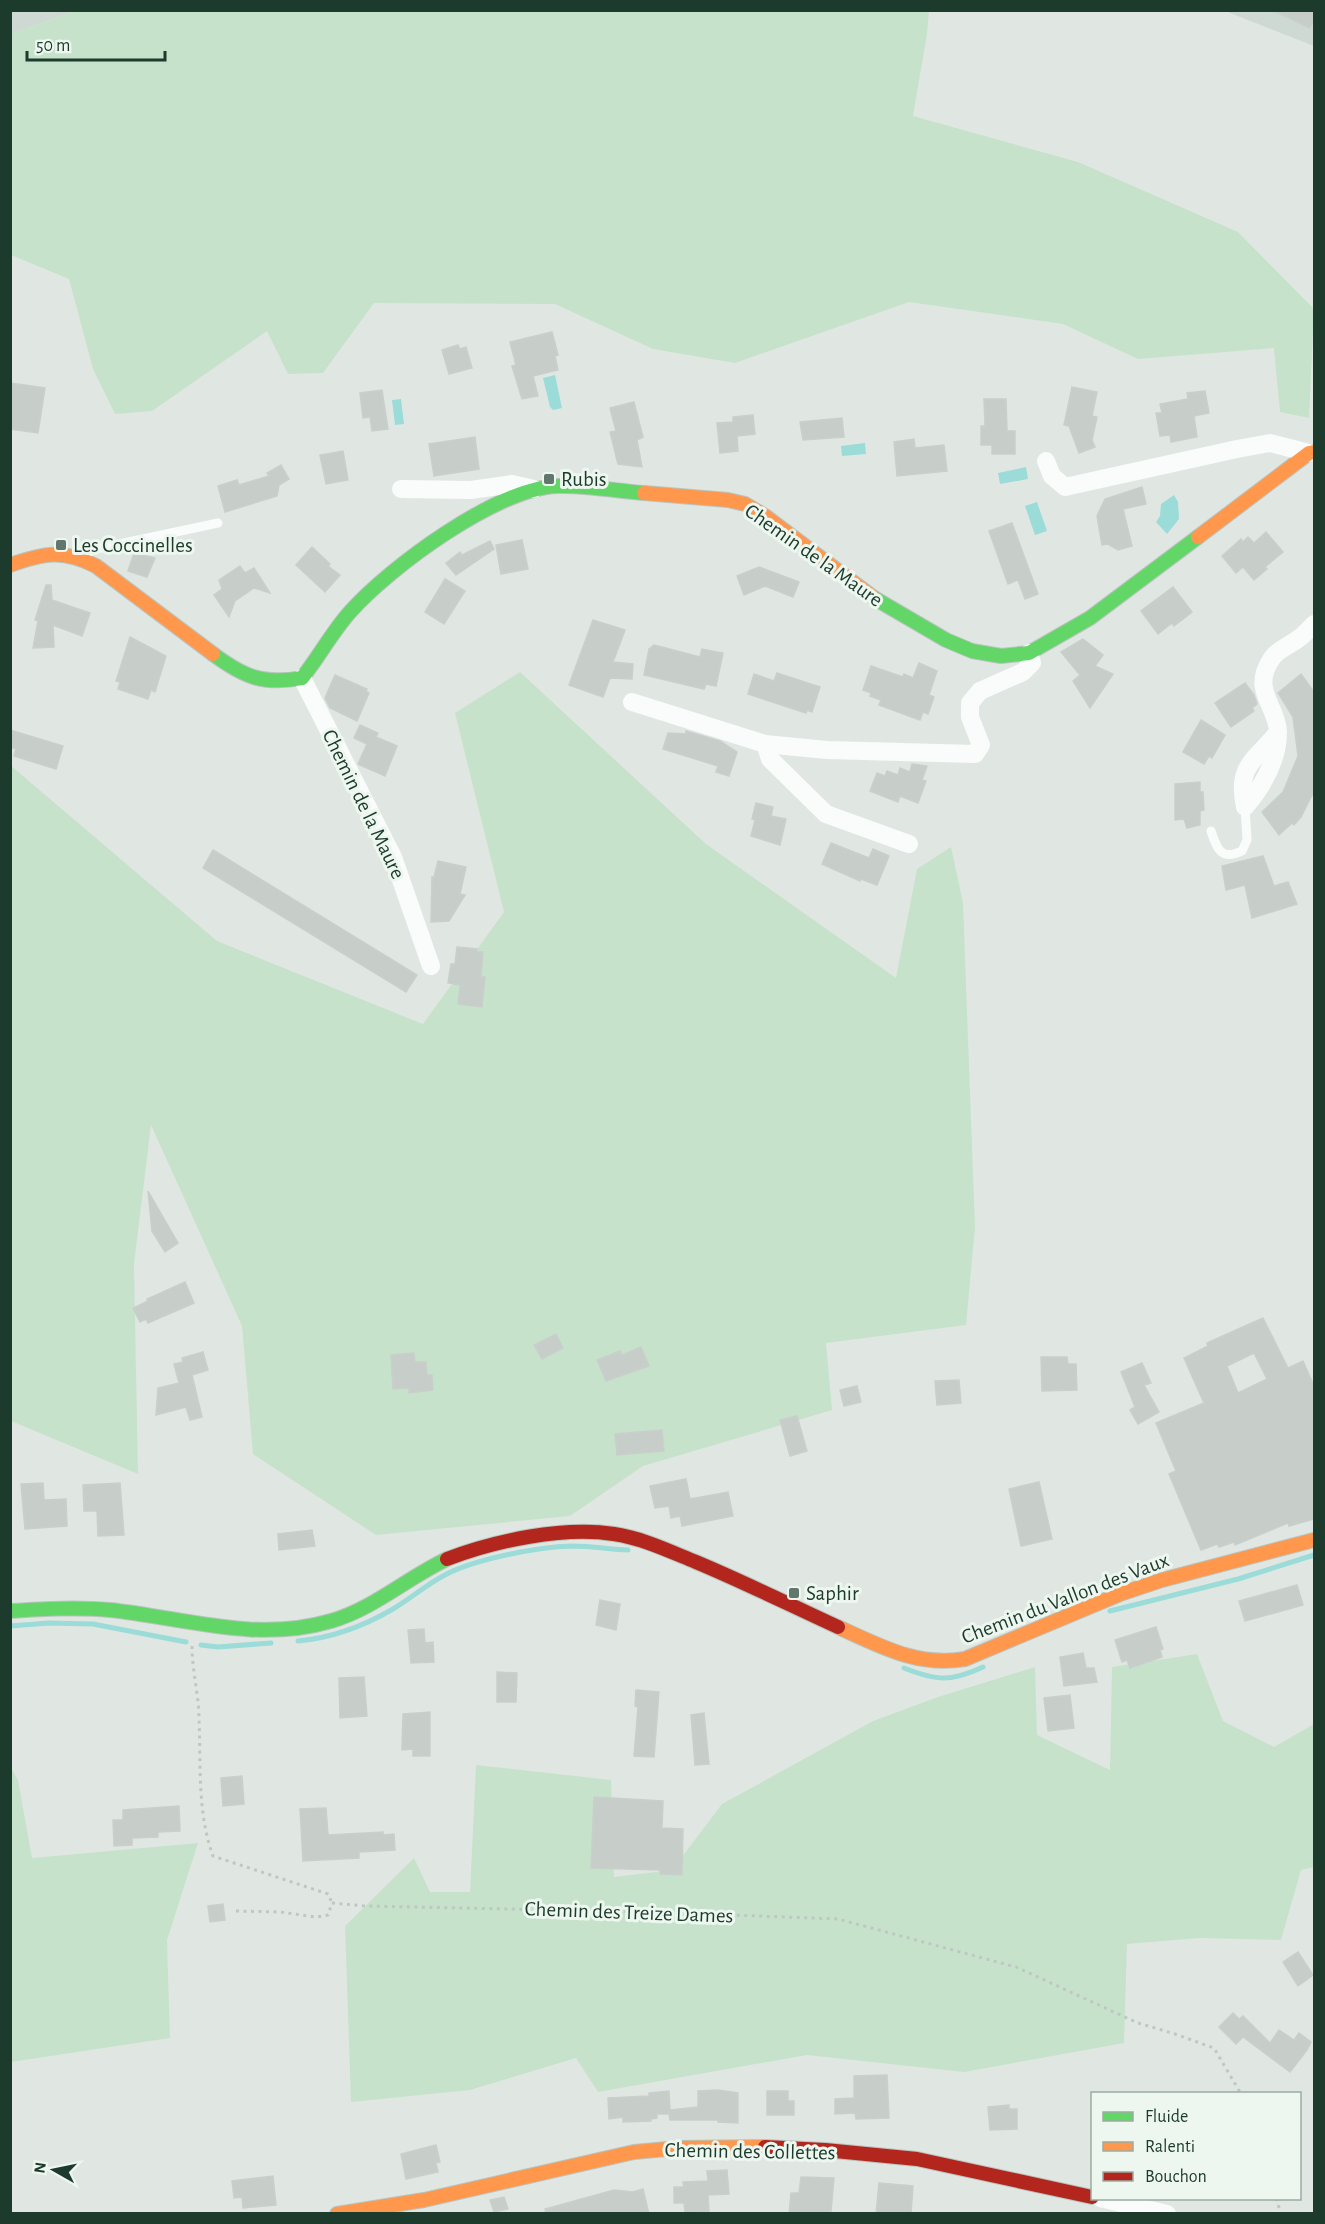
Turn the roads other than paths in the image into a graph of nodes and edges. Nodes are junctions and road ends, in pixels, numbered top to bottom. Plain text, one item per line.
1 (1312, 453) edge
2 (1046, 461) dead end
3 (401, 489) dead end
4 (534, 489) junction
5 (218, 523) dead end
6 (79, 556) junction
7 (10, 565) edge
8 (1314, 624) edge
9 (1306, 640) edge
10 (1029, 653) junction
11 (302, 678) junction
12 (632, 702) dead end
13 (765, 744) junction
14 (1245, 807) joint
15 (1211, 831) dead end
16 (909, 844) dead end
17 (431, 966) dead end
18 (1314, 1540) edge
19 (10, 1611) edge
20 (1091, 2197) edge
21 (1104, 2200) edge
22 (337, 2214) edge
23 (1167, 2214) edge

1 - 2 street
1 - 10 street, Chemin de la Maure
3 - 4 street
4 - 10 street, Chemin de la Maure
4 - 11 street, Chemin de la Maure
5 - 6 lane
6 - 7 street
6 - 11 street
8 - 9 street
9 - 14 street
10 - 13 street
11 - 17 street, Chemin de la Maure
12 - 13 street
13 - 16 street
14 - 15 lane
18 - 19 street, Chemin du Vallon des Vaux
20 - 22 street, Chemin des Collettes
21 - 23 street

